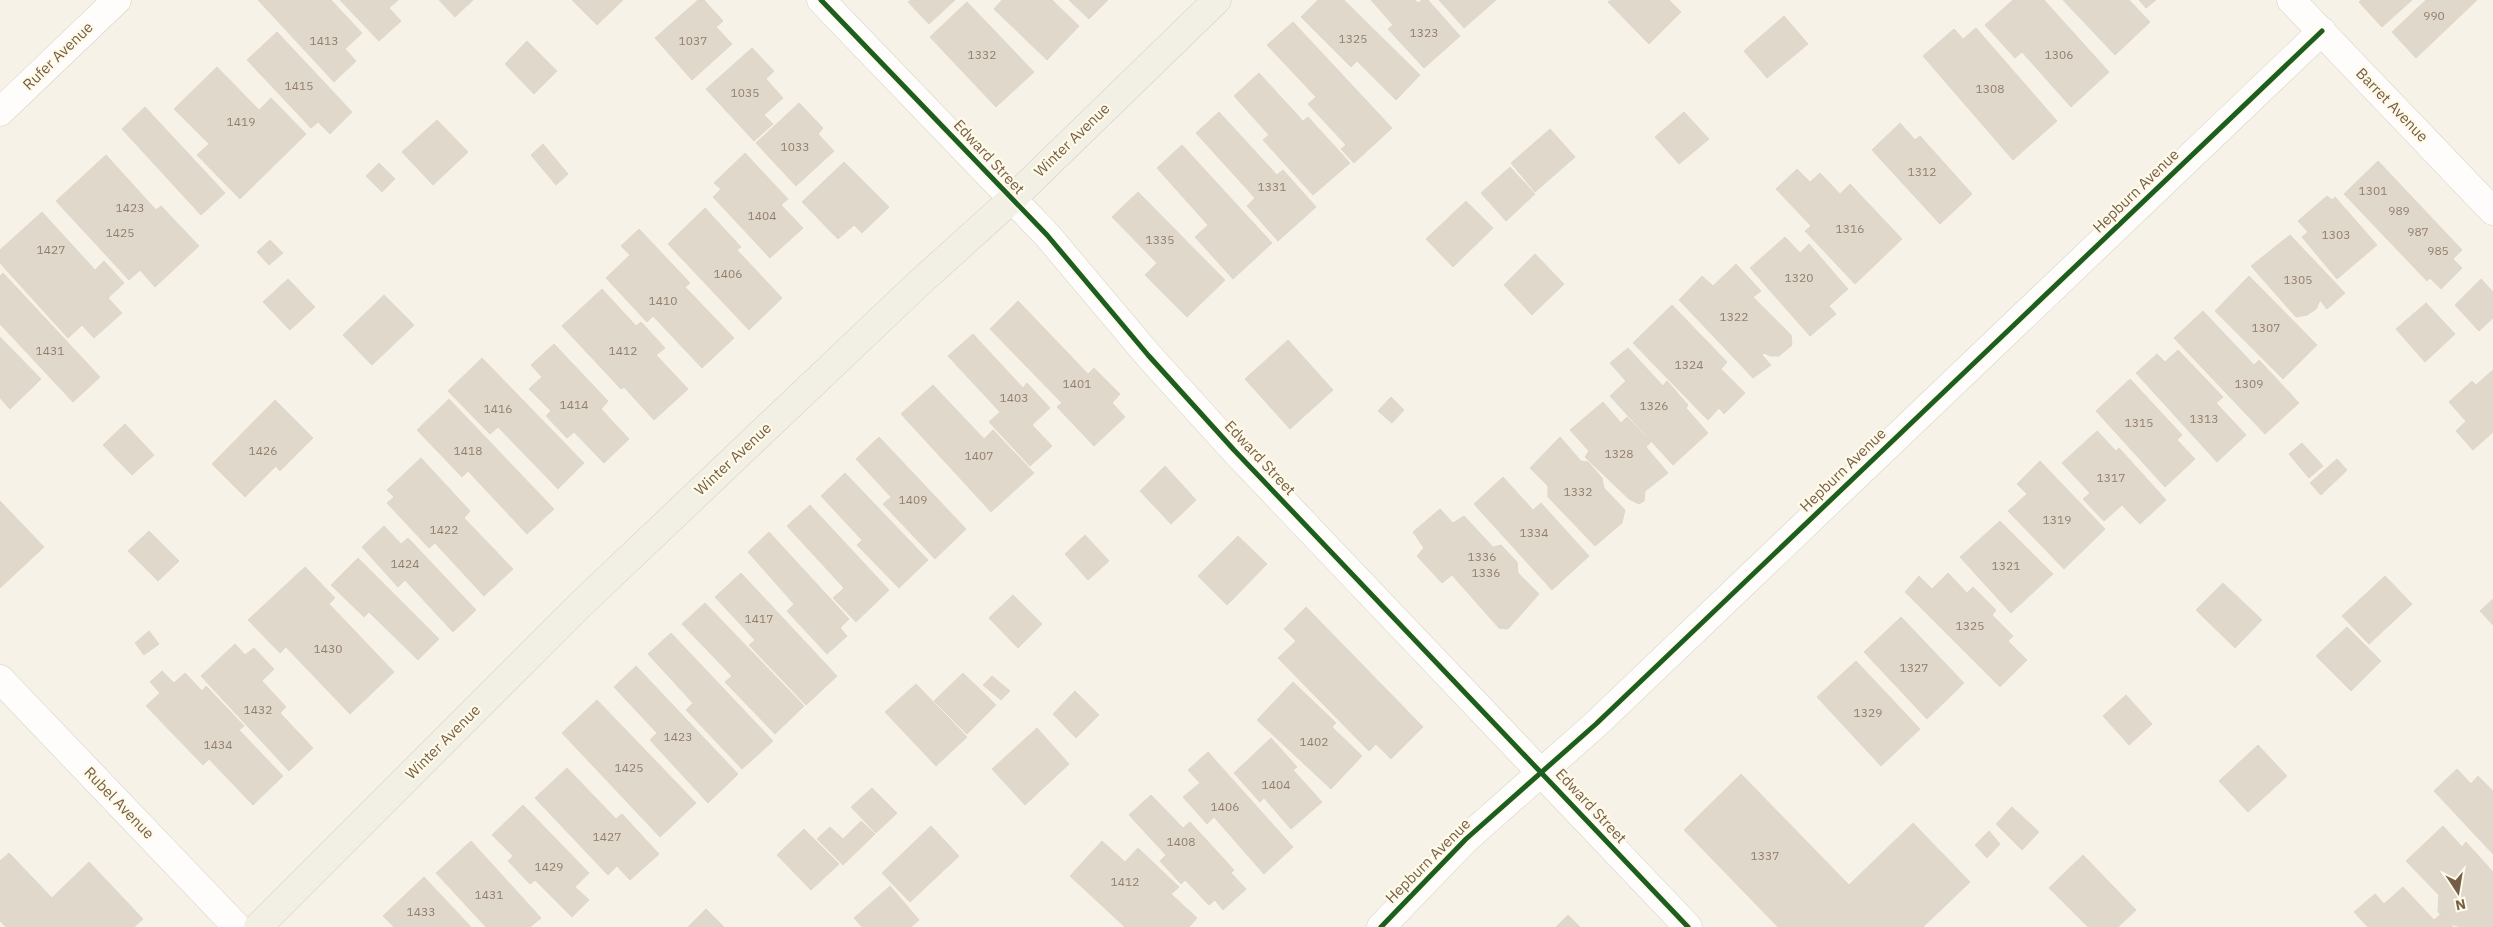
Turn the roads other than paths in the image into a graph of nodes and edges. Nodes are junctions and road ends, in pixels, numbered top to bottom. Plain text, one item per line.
1 (117, 0) edge
2 (821, 0) edge
3 (1217, 0) edge
4 (2292, 0) edge
5 (2322, 31) junction
6 (0, 112) edge
7 (1011, 200) junction
8 (2493, 211) edge
9 (0, 679) edge
10 (1542, 772) junction
11 (237, 927) edge
12 (258, 927) edge
13 (1381, 927) edge
14 (1688, 927) edge

1 - 6 street, Rufer Avenue
2 - 7 street, Edward Street
3 - 7 main road, Winter Avenue
4 - 5 street, Barret Avenue
5 - 8 street, Barret Avenue
5 - 10 street, Hepburn Avenue
7 - 10 street, Edward Street
7 - 12 main road, Winter Avenue
9 - 11 street, Rubel Avenue
10 - 13 street, Hepburn Avenue
10 - 14 street, Edward Street

